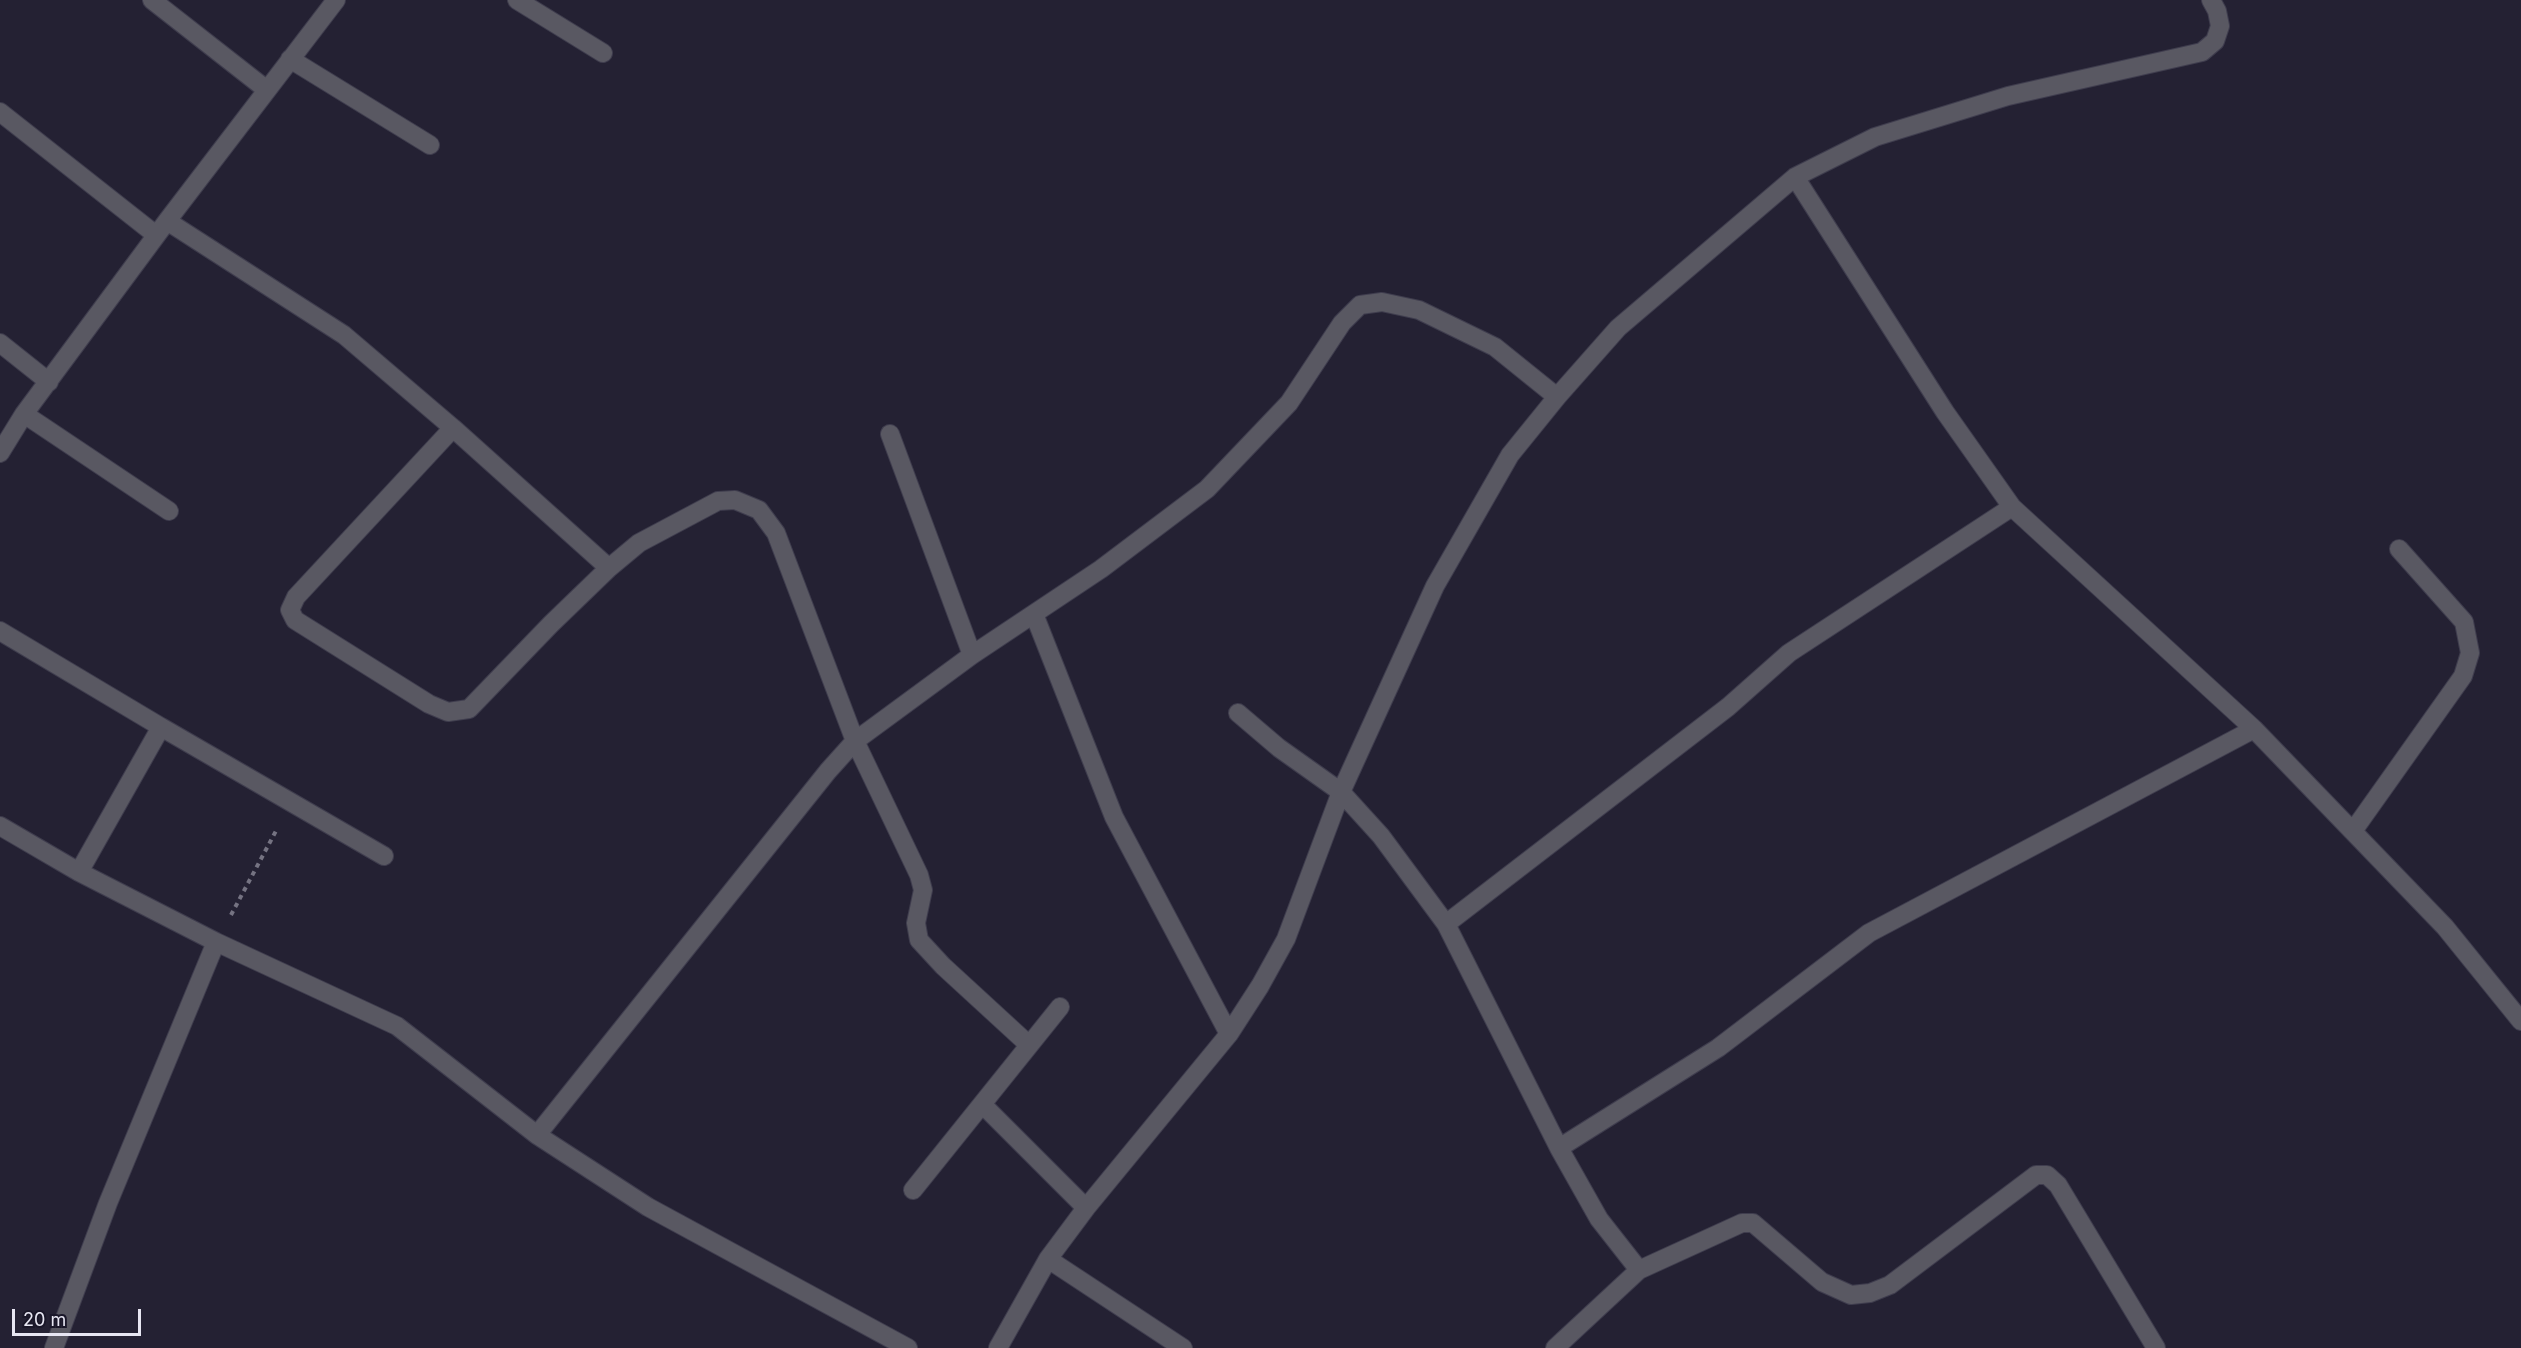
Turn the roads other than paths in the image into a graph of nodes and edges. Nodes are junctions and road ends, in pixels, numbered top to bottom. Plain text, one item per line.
1 (152, 0) edge
2 (336, 0) edge
3 (517, 0) edge
4 (2211, 0) edge
5 (603, 53) dead end
6 (290, 59) junction
7 (267, 90) junction
8 (0, 112) edge
9 (430, 145) dead end
10 (1795, 177) junction
11 (161, 228) junction
12 (0, 343) edge
13 (49, 382) junction
14 (1557, 397) junction
15 (24, 414) junction
16 (453, 428) junction
17 (890, 434) dead end
18 (0, 453) edge
19 (2012, 507) junction
20 (169, 511) dead end
21 (2399, 549) dead end
22 (609, 568) junction
23 (1035, 614) junction
24 (0, 631) edge
25 (972, 654) junction
26 (1238, 713) dead end
27 (160, 727) junction
28 (2254, 729) junction
29 (855, 741) junction
30 (1341, 792) junction
31 (0, 826) edge
32 (2353, 831) junction
33 (384, 856) dead end
34 (79, 872) junction
35 (1446, 924) junction
36 (216, 942) junction
37 (1060, 1007) dead end
38 (2521, 1021) edge
39 (1229, 1034) junction
40 (1029, 1045) junction
41 (983, 1105) junction
42 (537, 1135) junction
43 (1559, 1148) junction
44 (913, 1190) dead end
45 (1086, 1208) junction
46 (1048, 1259) junction
47 (1639, 1270) junction
48 (54, 1348) edge
49 (908, 1348) edge
50 (998, 1348) edge
51 (1183, 1348) edge
52 (1555, 1348) edge
53 (2156, 1348) edge

1 - 7 street
2 - 6 street
3 - 5 street
4 - 10 street
6 - 7 street
6 - 9 street
7 - 11 street
8 - 11 street
10 - 14 street
10 - 19 street
11 - 13 street
11 - 16 street
12 - 13 street
13 - 15 street
14 - 23 street
14 - 30 street
15 - 18 street
15 - 20 street
16 - 22 street
16 - 22 street
17 - 25 street
19 - 28 street
19 - 35 street
21 - 32 street
22 - 29 street
23 - 25 street
23 - 39 street
24 - 27 street
25 - 29 street
26 - 30 street
27 - 33 street
27 - 34 street
28 - 32 street
28 - 43 street
29 - 40 street
29 - 42 street
30 - 35 street
30 - 39 street
31 - 34 street
32 - 38 street
34 - 36 street
35 - 43 street
36 - 42 street
36 - 48 street
37 - 40 street
39 - 45 street
40 - 41 street
41 - 44 street
41 - 45 street
42 - 49 street
43 - 47 street
45 - 46 street
46 - 50 street
46 - 51 street
47 - 52 street
47 - 53 street

